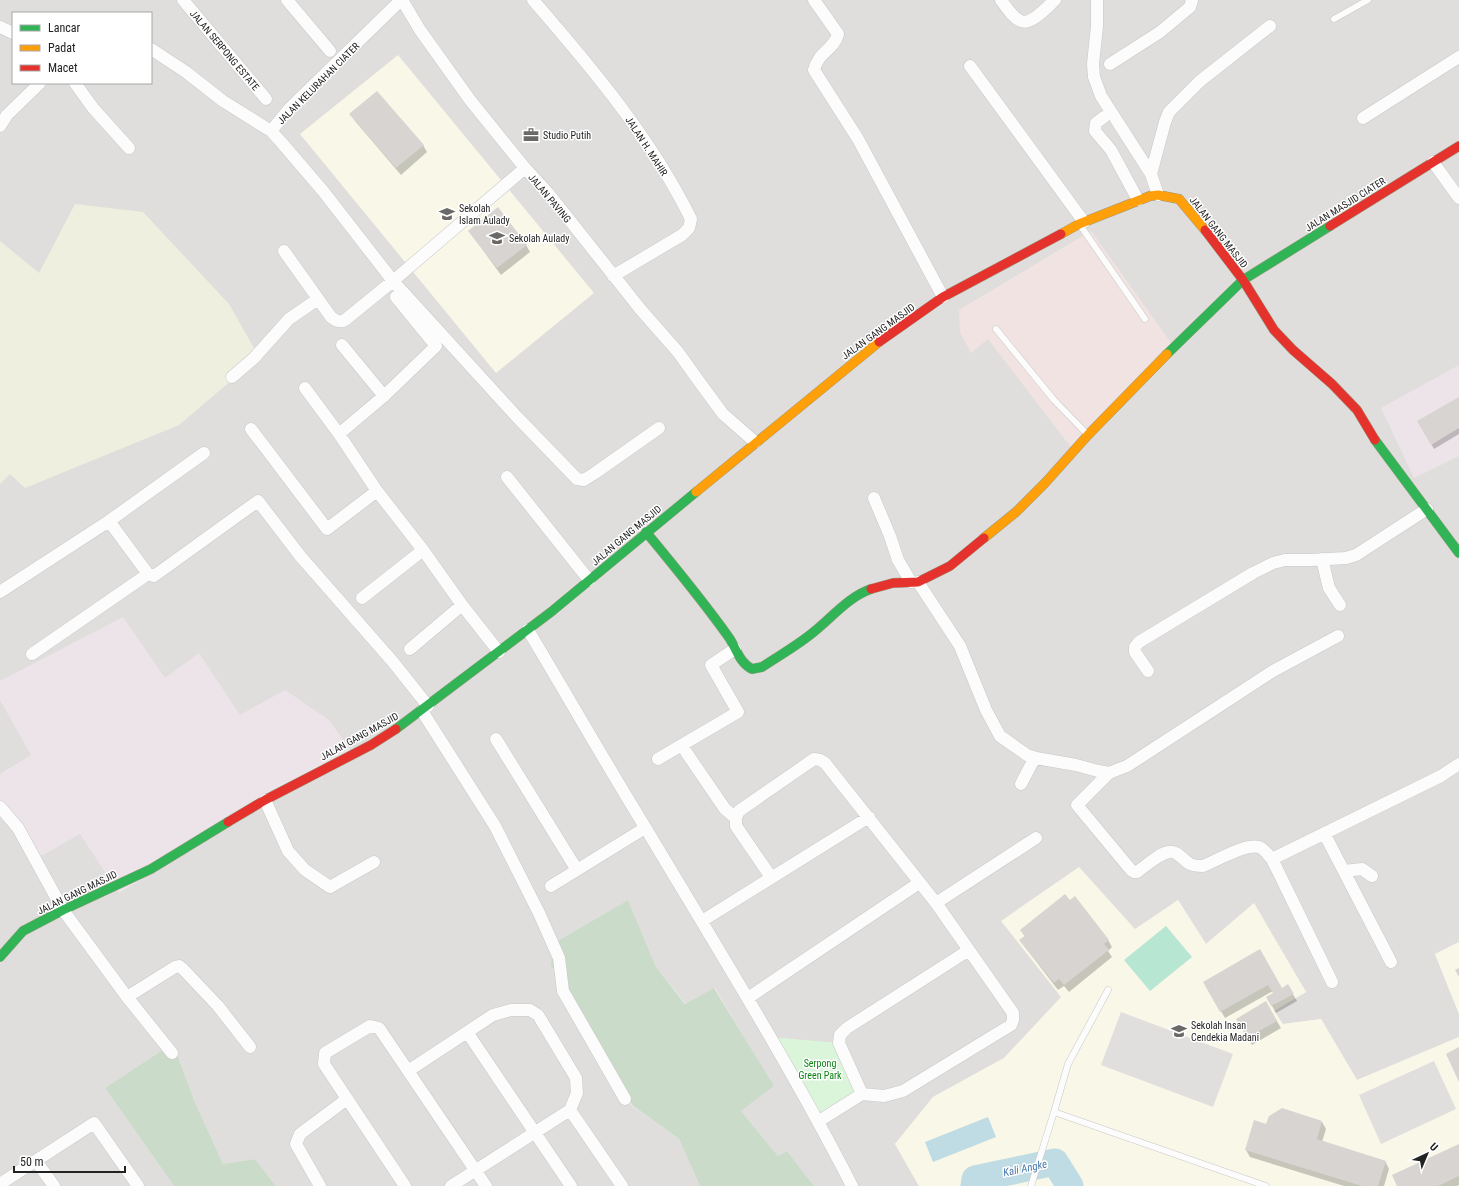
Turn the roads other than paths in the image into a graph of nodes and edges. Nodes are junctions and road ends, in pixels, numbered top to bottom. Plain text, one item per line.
1 (183, 0) edge
2 (287, 0) edge
3 (402, 0) edge
4 (533, 0) edge
5 (814, 0) edge
6 (1001, 0) edge
7 (1055, 0) edge
8 (1097, 0) edge
9 (1192, 0) edge
10 (1368, 0) edge
11 (1334, 19) dead end
12 (0, 26) edge
13 (1270, 26) dead end
14 (12, 32) edge
15 (152, 50) edge
16 (330, 51) dead end
17 (1459, 57) edge
18 (1110, 64) dead end
19 (970, 66) dead end
20 (39, 84) edge
21 (76, 84) edge
22 (266, 99) dead end
23 (4, 113) edge
24 (1104, 117) dead end
25 (1363, 118) dead end
26 (0, 126) edge
27 (271, 131) junction
28 (1459, 146) edge
29 (129, 148) dead end
30 (1433, 162) junction
31 (526, 168) junction
32 (1151, 174) junction
33 (1158, 195) junction
34 (1459, 198) edge
35 (1138, 200) junction
36 (1082, 223) junction
37 (284, 251) dead end
38 (614, 276) junction
39 (1243, 280) junction
40 (393, 281) junction
41 (396, 297) dead end
42 (944, 297) junction
43 (318, 299) junction
44 (1145, 319) dead end
45 (996, 329) dead end
46 (342, 345) dead end
47 (232, 377) dead end
48 (305, 388) dead end
49 (384, 396) junction
50 (660, 428) dead end
51 (251, 429) dead end
52 (339, 434) junction
53 (1088, 435) junction
54 (755, 442) junction
55 (204, 453) dead end
56 (507, 477) dead end
57 (377, 491) junction
58 (874, 498) dead end
59 (1427, 509) junction
60 (109, 521) junction
61 (646, 532) junction
62 (423, 550) junction
63 (1459, 553) edge
64 (1322, 559) junction
65 (148, 574) junction
66 (589, 580) junction
67 (914, 582) junction
68 (0, 592) edge
69 (362, 598) dead end
70 (462, 605) junction
71 (1340, 605) dead end
72 (528, 630) junction
73 (1338, 636) dead end
74 (735, 648) junction
75 (410, 650) dead end
76 (498, 652) junction
77 (32, 654) dead end
78 (1148, 671) dead end
79 (425, 708) junction
80 (496, 739) dead end
81 (686, 752) dead end
82 (1036, 758) junction
83 (658, 759) dead end
84 (1459, 764) edge
85 (1109, 772) junction
86 (1021, 784) dead end
87 (265, 800) junction
88 (0, 807) edge
89 (869, 817) junction
90 (736, 818) junction
91 (645, 828) junction
92 (1324, 833) junction
93 (1036, 838) dead end
94 (1272, 859) junction
95 (374, 862) dead end
96 (577, 870) junction
97 (1344, 871) junction
98 (1372, 876) dead end
99 (771, 877) junction
100 (919, 883) junction
101 (550, 886) dead end
102 (936, 903) junction
103 (63, 910) junction
104 (702, 921) junction
105 (969, 950) junction
106 (0, 957) edge
107 (1391, 962) dead end
108 (1332, 982) dead end
109 (1108, 990) dead end
110 (127, 997) junction
111 (748, 998) junction
112 (467, 1032) junction
113 (250, 1047) dead end
114 (172, 1053) dead end
115 (408, 1071) junction
116 (862, 1094) junction
117 (347, 1099) junction
118 (625, 1099) dead end
119 (570, 1110) junction
120 (1054, 1112) junction
121 (819, 1121) junction
122 (534, 1132) junction
123 (36, 1161) junction
124 (475, 1170) junction
125 (0, 1184) edge
126 (54, 1186) edge
127 (138, 1186) edge
128 (320, 1186) edge
129 (405, 1186) edge
130 (451, 1186) edge
131 (486, 1186) edge
132 (571, 1186) edge
133 (622, 1186) edge
134 (852, 1186) edge
135 (1031, 1186) edge
136 (1266, 1186) edge

1 - 22 street, JALAN SERPONG ESTATE
2 - 16 street
3 - 27 street, JALAN KELURAHAN CIATER
3 - 31 street, JALAN PAVING
4 - 38 street, JALAN H. MAHIR
5 - 42 street
6 - 7 street
8 - 32 street
9 - 18 street
10 - 11 lane
12 - 14 street
13 - 32 street
15 - 27 street, JALAN KELURAHAN CIATER
17 - 25 street
19 - 36 street
20 - 23 street
21 - 29 street
23 - 26 street
24 - 35 street
27 - 40 street
28 - 30 street, JALAN MASJID CIATER
30 - 34 street
30 - 39 street, JALAN MASJID CIATER
31 - 38 street, JALAN PAVING
31 - 40 street
32 - 33 street
33 - 35 street, JALAN GANG MASJID
33 - 39 street, JALAN GANG MASJID
35 - 36 street, JALAN GANG MASJID
36 - 42 street, JALAN GANG MASJID
36 - 44 lane
37 - 43 street
38 - 54 street, JALAN PAVING
39 - 53 street, JALAN MASJID CIATER
39 - 59 street, JALAN GANG MASJID
40 - 43 street
40 - 50 street
41 - 49 street
42 - 54 street, JALAN GANG MASJID
43 - 47 street
45 - 53 lane
46 - 49 street
48 - 52 street
49 - 52 street
51 - 57 street
52 - 57 street
53 - 67 street, JALAN MASJID CIATER
54 - 61 street, JALAN GANG MASJID
55 - 60 street
56 - 66 street
57 - 62 street
58 - 67 street
59 - 63 street, JALAN GANG MASJID
59 - 64 street
60 - 65 street
60 - 68 street
61 - 66 street, JALAN GANG MASJID
61 - 74 street
62 - 69 street
62 - 70 street
64 - 71 street
64 - 78 street
65 - 77 street
65 - 79 street
66 - 72 street, JALAN GANG MASJID
67 - 74 street
67 - 82 street
70 - 75 street
70 - 76 street
72 - 76 street, JALAN GANG MASJID
72 - 91 street
73 - 85 street
74 - 83 street
76 - 79 street, JALAN GANG MASJID
79 - 87 street, JALAN GANG MASJID
79 - 118 street
80 - 96 street
81 - 90 street
82 - 85 street
82 - 86 street
84 - 92 street
85 - 94 street
87 - 95 street
87 - 103 street, JALAN GANG MASJID
88 - 103 street
89 - 90 street
89 - 99 street
89 - 100 street
90 - 99 street
91 - 96 street
91 - 104 street
92 - 94 street
92 - 97 street
93 - 102 street
94 - 108 street
96 - 101 street
97 - 98 street
97 - 107 street
99 - 104 street
100 - 102 street
100 - 111 street
102 - 105 street
103 - 106 street, JALAN GANG MASJID
103 - 110 street
104 - 111 street
105 - 116 street
105 - 116 street
109 - 120 lane
110 - 113 street
110 - 114 street
111 - 121 street
112 - 115 street
112 - 119 street
112 - 122 street
115 - 117 street
115 - 124 street
116 - 121 street
117 - 128 street
117 - 129 street
119 - 122 street
119 - 133 street
120 - 135 lane
120 - 136 lane
121 - 134 street
122 - 124 street
122 - 132 street
123 - 125 street
123 - 126 street
123 - 127 street
124 - 130 street
124 - 131 street

